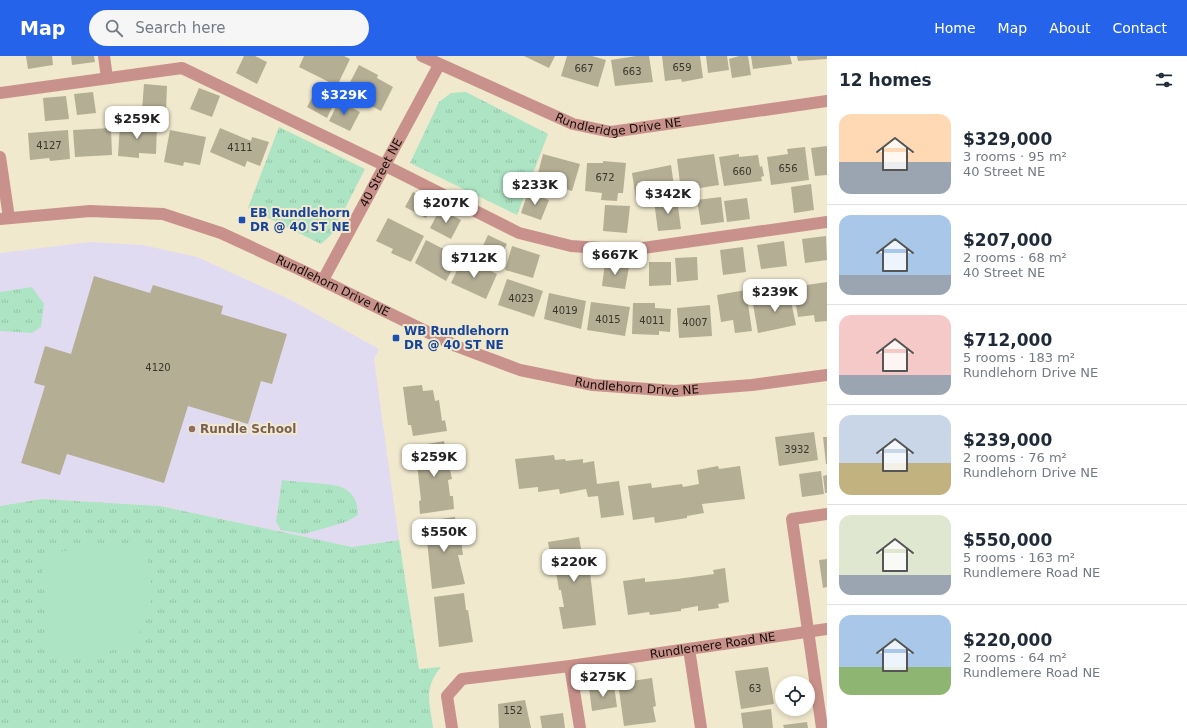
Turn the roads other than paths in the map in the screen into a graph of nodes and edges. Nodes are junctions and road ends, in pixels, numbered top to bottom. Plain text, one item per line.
1 (104, 56) edge
2 (422, 56) edge
3 (439, 65) junction
4 (107, 78) junction
5 (0, 93) edge
6 (827, 101) edge
7 (0, 157) edge
8 (384, 165) junction
9 (4, 218) edge
10 (827, 222) edge
11 (322, 280) junction
12 (827, 375) edge
13 (827, 514) edge
14 (827, 629) edge
15 (807, 632) junction
16 (689, 649) junction
17 (570, 666) junction
18 (452, 728) edge
19 (580, 728) edge
20 (701, 728) edge
21 (822, 728) edge

1 - 4 street
2 - 3 street, Rundleridge Drive NE
3 - 6 street, Rundleridge Drive NE
3 - 8 street, 40 Street NE
4 - 5 street
4 - 8 street
7 - 9 street
8 - 10 street
8 - 11 street, 40 Street NE
9 - 11 street, Rundlehorn Drive NE
11 - 12 street, Rundlehorn Drive NE
13 - 15 street
14 - 15 street, Rundlemere Road NE
15 - 16 street, Rundlemere Road NE
15 - 21 street
16 - 17 street, Rundlemere Road NE
16 - 20 street
17 - 18 street, Rundlemere Road NE
17 - 19 street

